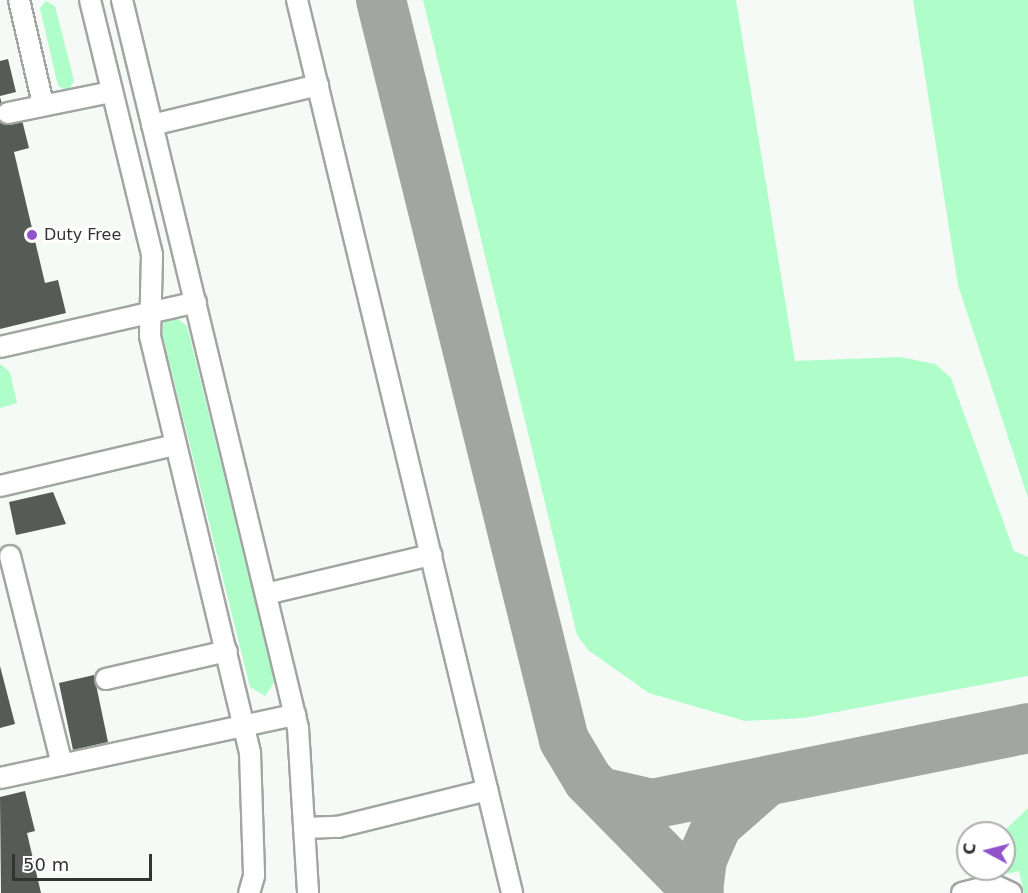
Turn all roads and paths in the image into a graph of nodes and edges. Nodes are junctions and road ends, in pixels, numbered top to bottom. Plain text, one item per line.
1 (19, 0) edge
2 (90, 0) edge
3 (122, 0) edge
4 (297, 0) edge
5 (318, 85) junction
6 (111, 92) junction
7 (43, 104) junction
8 (8, 113) dead end
9 (152, 125) junction
10 (196, 302) junction
11 (150, 314) junction
12 (0, 346) edge
13 (175, 445) junction
14 (0, 486) edge
15 (431, 555) junction
16 (10, 556) dead end
17 (266, 594) junction
18 (227, 651) junction
19 (106, 679) dead end
20 (295, 715) junction
21 (245, 725) junction
22 (62, 765) junction
23 (0, 778) edge
24 (487, 790) junction
25 (304, 828) junction
26 (249, 893) edge
27 (308, 893) edge
28 (512, 893) edge
29 (962, 893) edge
30 (1011, 893) edge

1 - 7 lane
2 - 6 lane
3 - 9 lane
4 - 5 lane
5 - 9 lane
5 - 15 lane
6 - 7 lane
6 - 11 lane
7 - 8 lane
9 - 10 lane
10 - 11 lane
10 - 17 lane
11 - 12 lane
11 - 13 lane
13 - 14 lane
13 - 18 lane
15 - 17 lane
15 - 24 lane
16 - 22 lane
17 - 20 lane
18 - 19 lane
18 - 21 lane
20 - 21 lane
20 - 25 lane
21 - 22 lane
21 - 26 lane
22 - 23 lane
24 - 25 lane
24 - 28 lane
25 - 27 lane
29 - 30 lane

